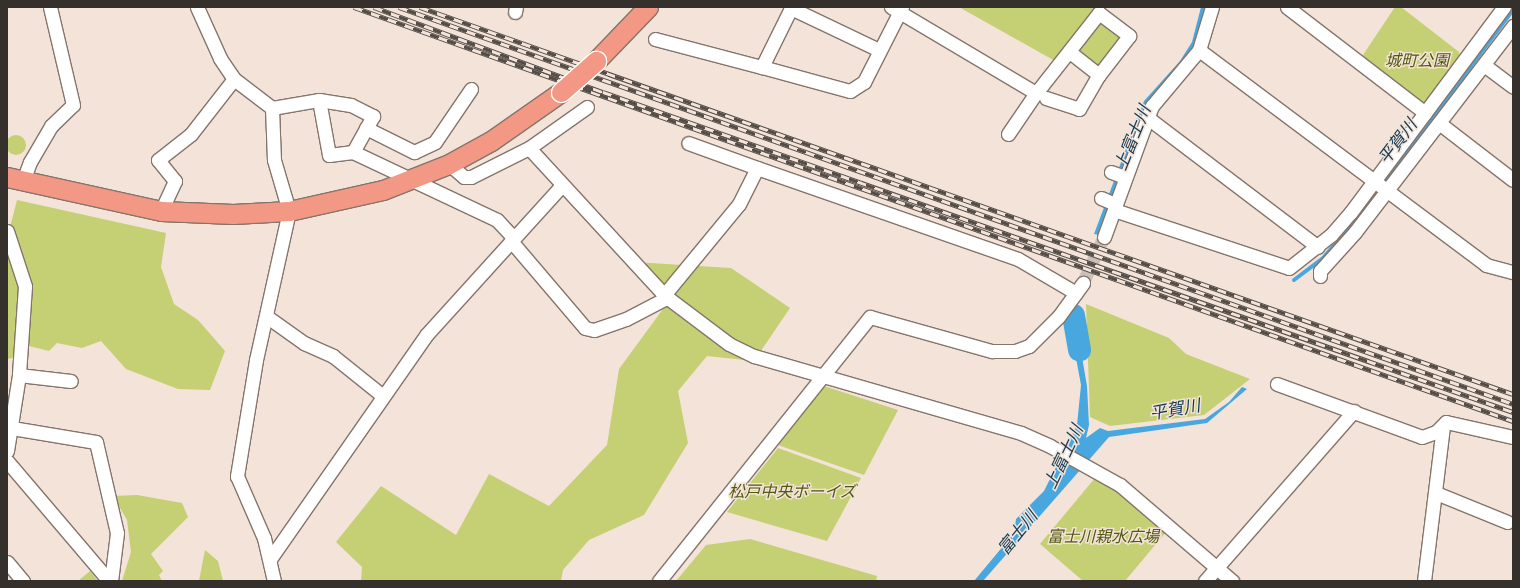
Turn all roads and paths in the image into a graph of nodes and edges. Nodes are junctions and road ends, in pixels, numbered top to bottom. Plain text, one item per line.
1 (50, 7) edge
2 (197, 7) edge
3 (648, 7) edge
4 (1212, 7) edge
5 (1287, 7) edge
6 (1504, 7) edge
7 (897, 8) edge
8 (1513, 26) edge
9 (655, 39) dead end
10 (879, 50) junction
11 (1199, 50) junction
12 (1070, 52) junction
13 (1484, 65) junction
14 (762, 67) junction
15 (1100, 75) junction
16 (234, 79) junction
17 (1513, 87) edge
18 (470, 89) dead end
19 (1041, 95) junction
20 (320, 100) junction
21 (587, 107) dead end
22 (272, 108) junction
23 (1425, 113) junction
24 (1148, 118) junction
25 (1439, 123) junction
26 (366, 128) junction
27 (1008, 134) dead end
28 (688, 144) dead end
29 (529, 148) junction
30 (353, 152) junction
31 (449, 164) junction
32 (757, 168) junction
33 (1111, 172) dead end
34 (1124, 177) junction
35 (1374, 178) junction
36 (15, 179) edge
37 (410, 180) junction
38 (1513, 180) edge
39 (561, 186) junction
40 (1388, 189) junction
41 (1101, 198) dead end
42 (1114, 206) junction
43 (161, 211) junction
44 (289, 211) junction
45 (7, 232) edge
46 (1104, 237) tunnel mouth
47 (512, 239) junction
48 (1318, 247) junction
49 (1513, 272) edge
50 (1320, 276) dead end
51 (666, 296) junction
52 (266, 316) junction
53 (19, 375) junction
54 (822, 376) junction
55 (71, 381) dead end
56 (1277, 384) dead end
57 (383, 396) junction
58 (1354, 411) junction
59 (1443, 426) junction
60 (12, 428) junction
61 (1513, 437) edge
62 (7, 451) edge
63 (7, 461) edge
64 (1436, 493) junction
65 (1507, 522) dead end
66 (270, 559) junction
67 (7, 562) edge
68 (1217, 567) junction
69 (23, 581) edge
70 (110, 581) edge
71 (274, 581) edge
72 (659, 581) edge
73 (1204, 581) edge
74 (1232, 581) edge
75 (1424, 581) edge

1 - 36 street
2 - 16 street
3 - 31 highway, bridge
4 - 11 street
5 - 23 street
6 - 23 street
7 - 10 street
7 - 19 street
8 - 13 street
9 - 14 street
10 - 14 street
10 - 14 street
11 - 24 street
11 - 35 street
12 - 15 street
12 - 15 street
12 - 19 street
13 - 17 street
13 - 25 street
15 - 19 street
16 - 22 street
16 - 43 street
18 - 26 street
19 - 27 street
20 - 22 street
20 - 26 street
20 - 30 street
21 - 29 street
22 - 44 street
23 - 35 street
24 - 34 street
24 - 48 street
25 - 38 street
25 - 40 street
26 - 30 street
28 - 32 street
29 - 31 street
29 - 39 street
30 - 37 street
31 - 37 highway
32 - 51 street
32 - 54 street
33 - 34 street
34 - 42 street
35 - 40 street
35 - 48 street
36 - 43 highway
37 - 44 highway
37 - 47 street
39 - 47 street
39 - 51 street
40 - 49 street
40 - 50 street
41 - 42 street
42 - 46 street
42 - 48 street
43 - 44 highway
44 - 52 street
45 - 53 street
47 - 51 street
47 - 57 street
51 - 54 street
52 - 57 street
52 - 66 street
53 - 55 street
53 - 60 street
54 - 68 street
54 - 72 street
56 - 58 street
57 - 66 street
58 - 59 street
58 - 68 street
59 - 61 street
59 - 64 street
60 - 62 street
60 - 70 street
63 - 70 street
64 - 65 street
64 - 75 street
66 - 71 street
67 - 69 street
68 - 73 street
68 - 74 street

